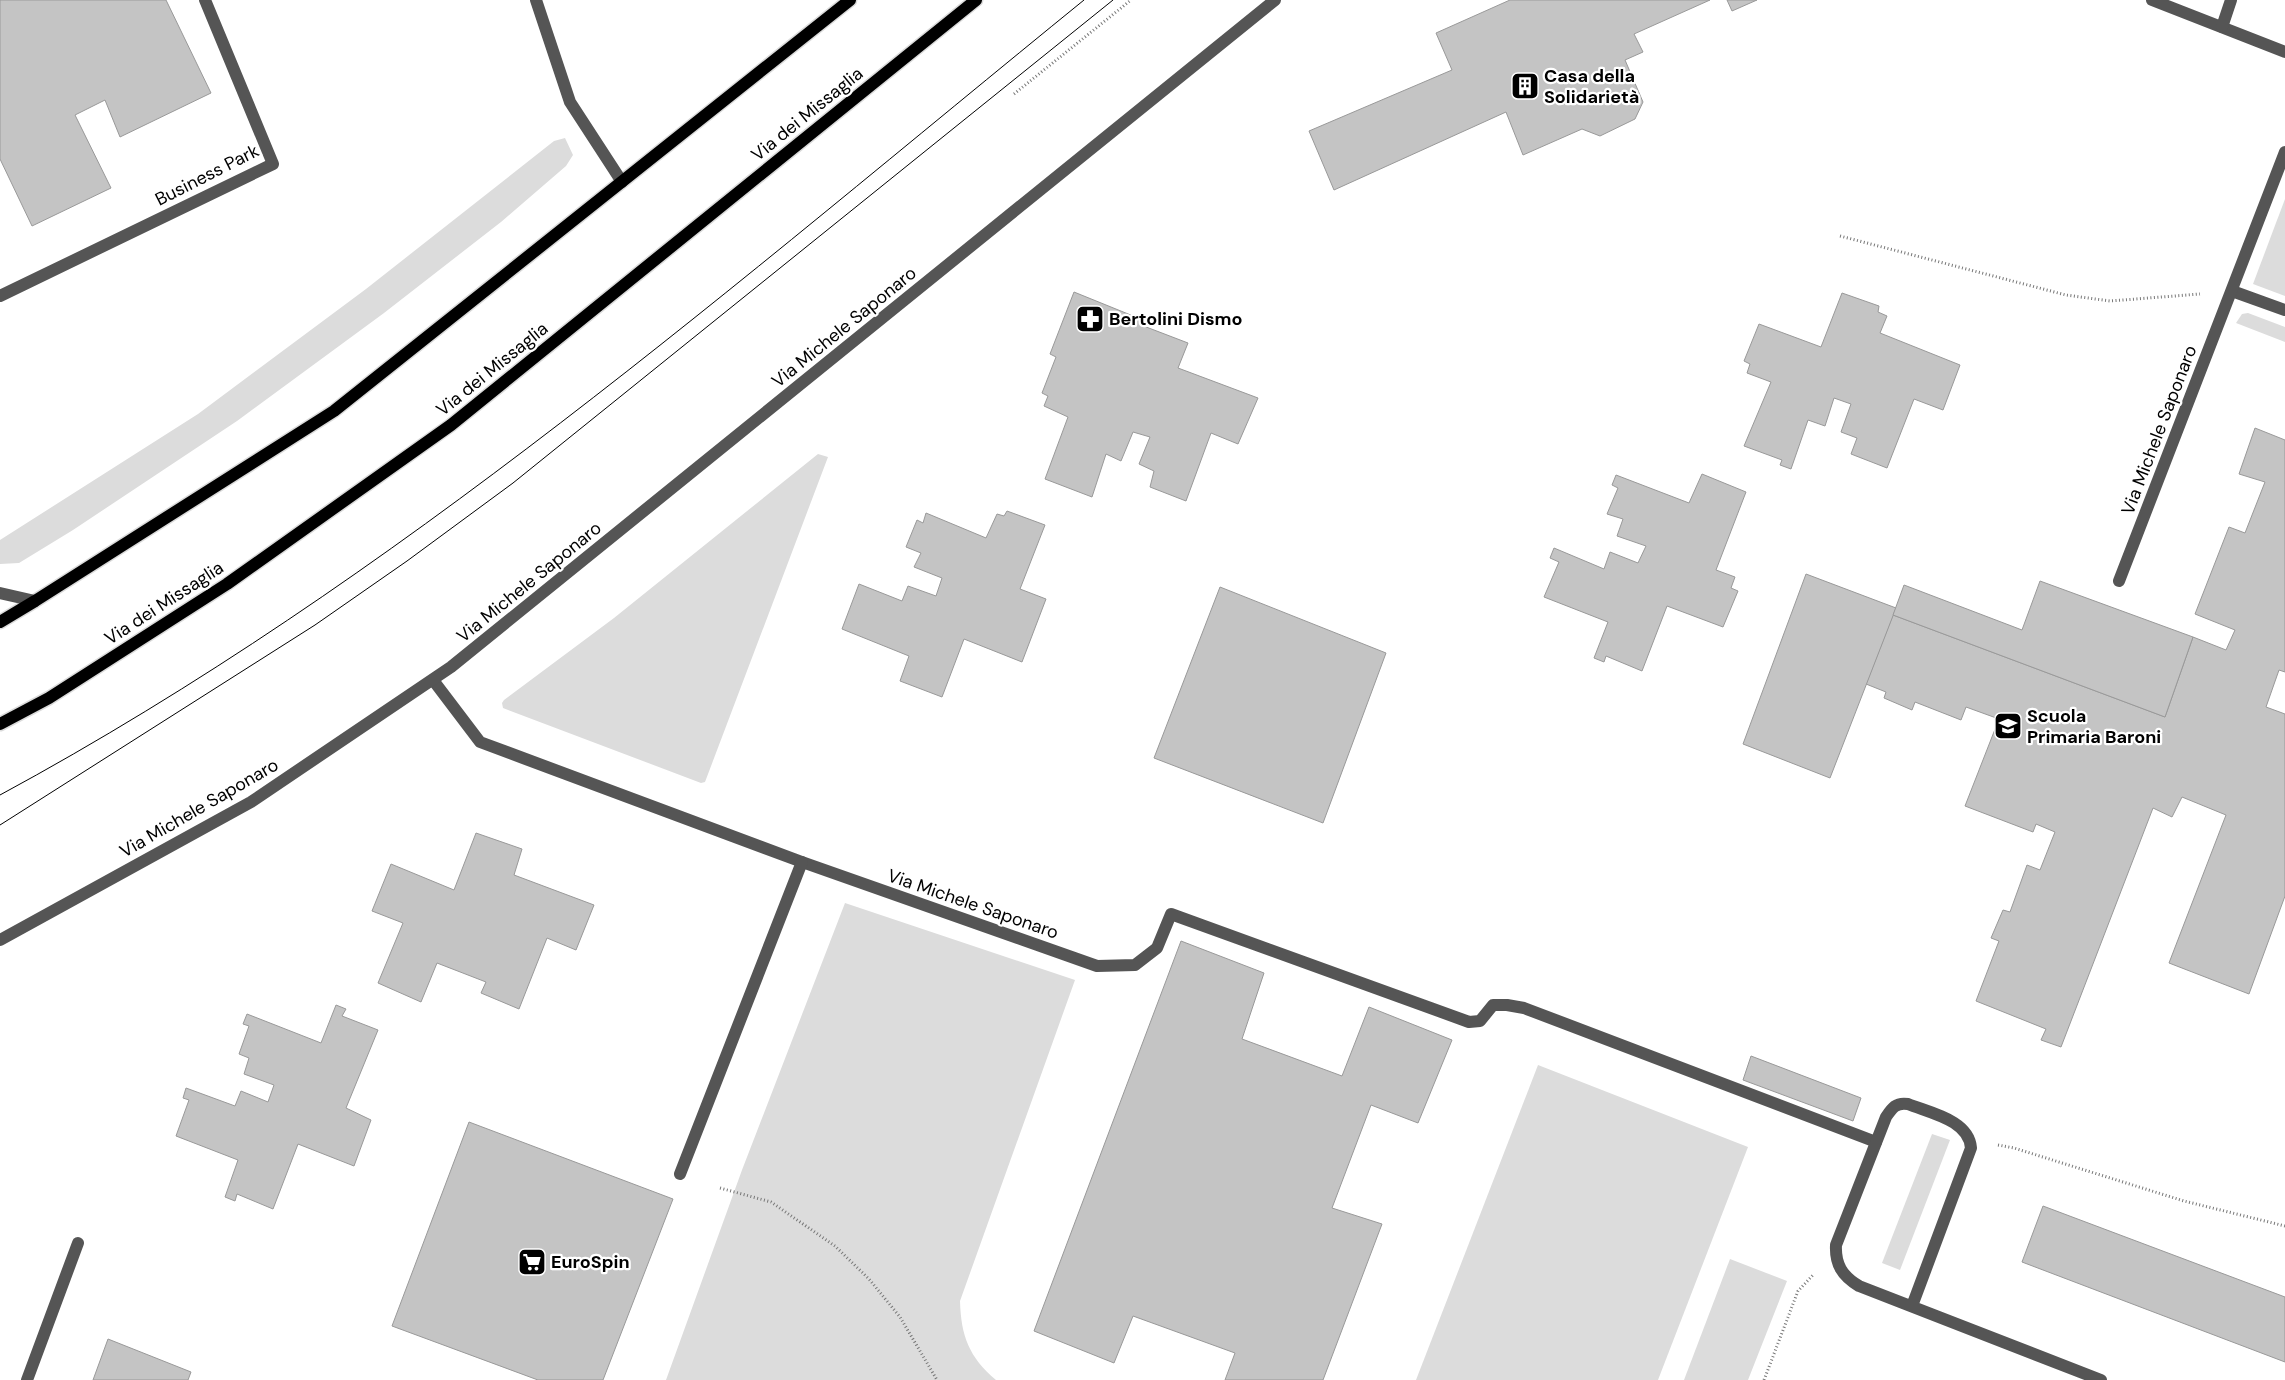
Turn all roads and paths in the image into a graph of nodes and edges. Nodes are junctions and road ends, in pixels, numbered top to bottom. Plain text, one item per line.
1 (206, 0) edge
2 (536, 0) edge
3 (850, 0) edge
4 (976, 0) edge
5 (1131, 0) edge
6 (1275, 0) edge
7 (2152, 0) edge
8 (2231, 0) edge
9 (2222, 27) junction
10 (2285, 52) edge
11 (1014, 94) dead end
12 (2285, 152) edge
13 (622, 182) junction
14 (1840, 236) dead end
15 (2232, 291) junction
16 (2201, 294) dead end
17 (0, 296) edge
18 (2285, 310) edge
19 (2119, 581) dead end
20 (0, 593) edge
21 (36, 601) junction
22 (0, 622) edge
23 (433, 680) junction
24 (0, 724) edge
25 (802, 862) junction
26 (0, 940) edge
27 (1876, 1142) junction
28 (1970, 1148) junction
29 (680, 1174) dead end
30 (720, 1188) dead end
31 (2285, 1226) edge
32 (78, 1242) dead end
33 (1838, 1264) junction
34 (1912, 1306) junction
35 (26, 1380) edge
36 (937, 1380) edge
37 (1764, 1380) edge
38 (2101, 1380) edge

1 - 17 street, Business Park
2 - 13 street
3 - 13 main road
4 - 24 main road, Via dei Missaglia
5 - 11 path
6 - 23 street, Via Michele Saponaro
7 - 9 street
8 - 9 street
9 - 10 street
12 - 15 street, Via Michele Saponaro
13 - 21 main road
14 - 16 path
15 - 18 street
15 - 19 street, Via Michele Saponaro
20 - 21 street
21 - 22 main road
23 - 25 street, Via Michele Saponaro
23 - 26 street, Via Michele Saponaro
25 - 27 street, Via Michele Saponaro
25 - 29 street
27 - 28 street
27 - 33 street
28 - 31 path
28 - 34 street
30 - 36 path
32 - 35 street
33 - 34 street
33 - 37 path
34 - 38 street

